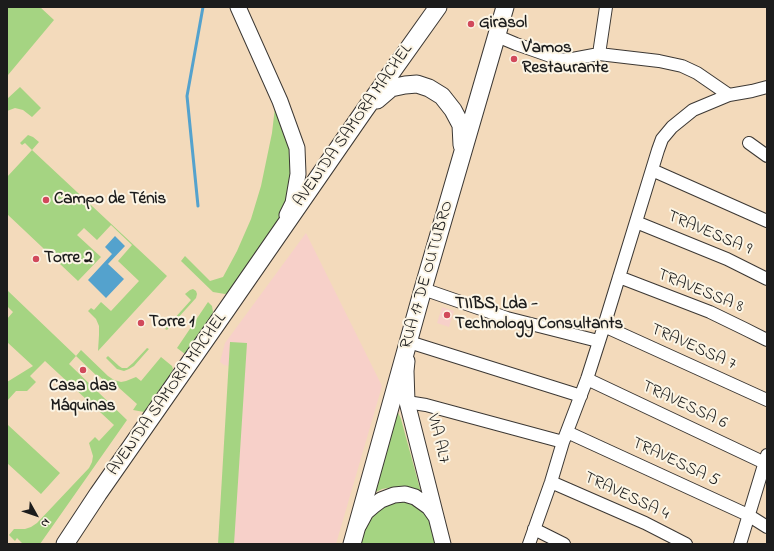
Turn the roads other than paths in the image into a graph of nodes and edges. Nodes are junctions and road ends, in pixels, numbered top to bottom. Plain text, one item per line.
1 (238, 7) edge
2 (438, 7) edge
3 (505, 7) edge
4 (606, 7) edge
5 (497, 36) junction
6 (599, 54) junction
7 (767, 87) edge
8 (729, 95) junction
9 (364, 111) junction
10 (749, 143) dead end
11 (767, 156) edge
12 (462, 157) junction
13 (652, 170) junction
14 (767, 221) edge
15 (636, 222) junction
16 (271, 246) junction
17 (619, 277) junction
18 (767, 279) edge
19 (423, 289) junction
20 (604, 326) junction
21 (767, 340) edge
22 (598, 341) junction
23 (409, 342) junction
24 (587, 379) junction
25 (581, 396) junction
26 (767, 400) edge
27 (408, 402) junction
28 (565, 437) junction
29 (766, 460) edge
30 (551, 482) junction
31 (748, 515) junction
32 (437, 518) junction
33 (767, 527) edge
34 (534, 529) junction
35 (353, 540) edge
36 (65, 544) edge
37 (443, 544) edge
38 (529, 544) edge
39 (564, 544) edge
40 (686, 544) edge
41 (740, 544) edge

1 - 16 street, AVENIDA SAMORA MACHEL
2 - 9 main road, AVENIDA SAMORA MACHEL
3 - 5 main road, RUA 17 DE OUTUBRO
4 - 6 street
5 - 6 street
5 - 12 main road, RUA 17 DE OUTUBRO
6 - 8 street
7 - 8 street
8 - 13 street
9 - 12 main road
9 - 16 main road, AVENIDA SAMORA MACHEL
10 - 11 street
12 - 19 main road, RUA 17 DE OUTUBRO
13 - 14 street
13 - 15 street
15 - 17 street
15 - 18 street, TRAVESSA 9
16 - 36 main road, AVENIDA SAMORA MACHEL
17 - 20 street
17 - 21 street, TRAVESSA 8
19 - 22 street
19 - 23 main road, RUA 17 DE OUTUBRO
20 - 22 street
20 - 26 street, TRAVESSA 7
22 - 24 street
23 - 25 street
23 - 27 street, VIA AL7
23 - 35 main road, RUA 17 DE OUTUBRO
24 - 25 street
24 - 29 street, TRAVESSA 6
25 - 28 street
27 - 28 street, TRAVESSA 5
27 - 32 street, VIA AL7
28 - 30 street
28 - 31 street, TRAVESSA 5
29 - 31 street
30 - 34 street
30 - 40 street, TRAVESSA 4
31 - 33 street, TRAVESSA 5
31 - 41 street
32 - 35 street
32 - 37 street, VIA AL7
34 - 38 street
34 - 39 street

